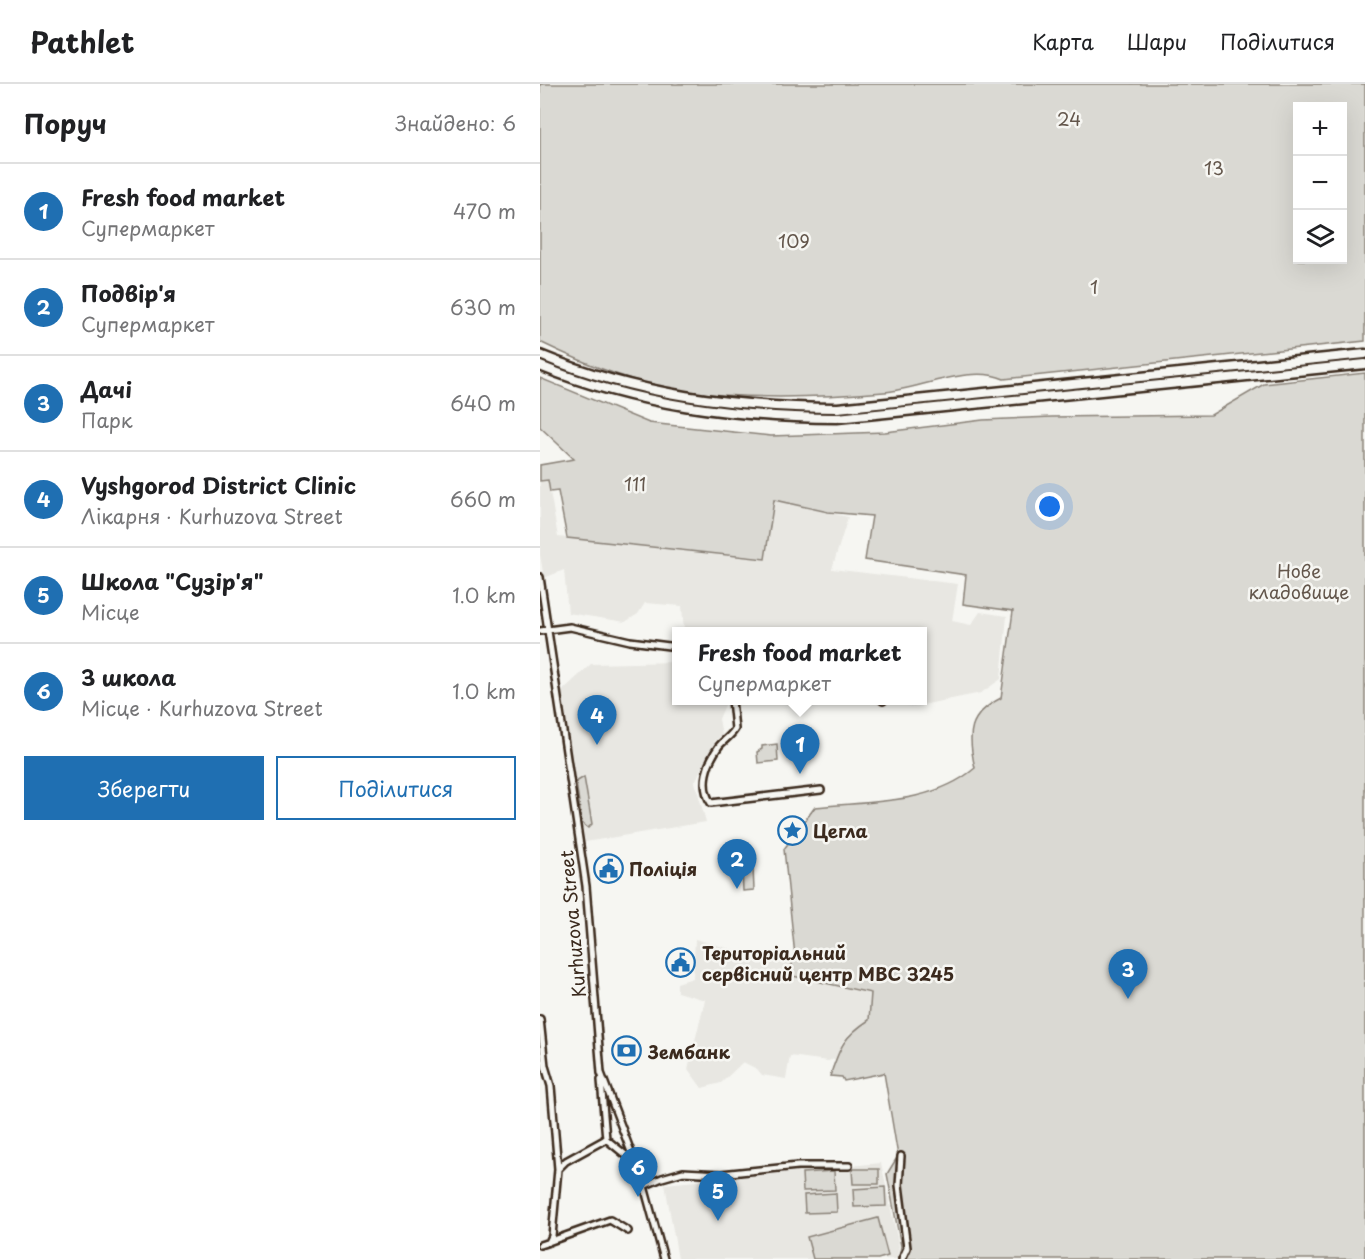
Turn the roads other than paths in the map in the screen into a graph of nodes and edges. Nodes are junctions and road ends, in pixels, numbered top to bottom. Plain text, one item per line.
1 (1365, 354) edge
2 (540, 355) edge
3 (1365, 364) edge
4 (540, 366) edge
5 (540, 577) edge
6 (543, 631) edge
7 (672, 646) edge
8 (733, 705) edge
9 (821, 790) dead end
10 (540, 1019) edge
11 (541, 1048) edge
12 (601, 1072) junction
13 (606, 1139) junction
14 (901, 1156) dead end
15 (635, 1163) junction
16 (849, 1166) dead end
17 (558, 1169) junction
18 (644, 1186) junction
19 (628, 1230) dead end
20 (549, 1242) junction
21 (540, 1245) edge
22 (664, 1259) edge
23 (902, 1259) edge

1 - 2 main road
3 - 4 main road
5 - 6 street, Kurhuzova Street
6 - 7 street
6 - 12 street, Kurhuzova Street
8 - 9 street
10 - 11 street
11 - 17 street
12 - 13 street
12 - 15 street, Kurhuzova Street
13 - 15 street
13 - 17 street
14 - 23 street
15 - 18 street, Kurhuzova Street
16 - 18 street
17 - 20 street
18 - 22 street, Kurhuzova Street
19 - 20 street
20 - 21 street

